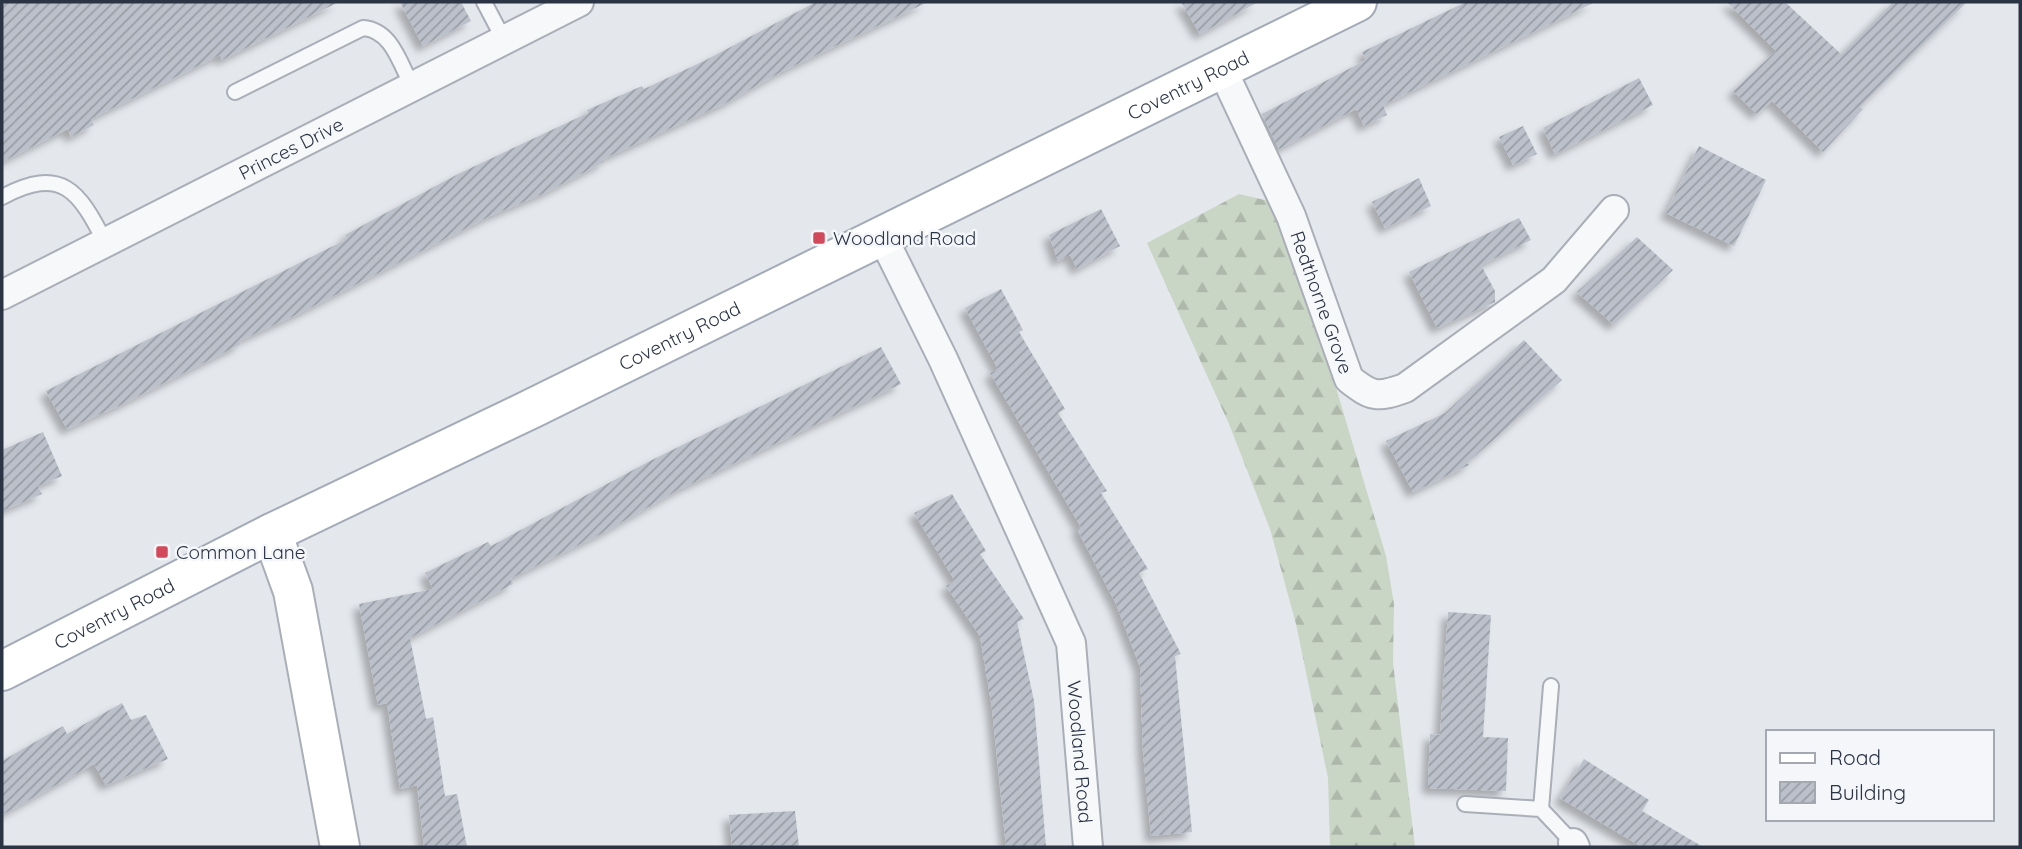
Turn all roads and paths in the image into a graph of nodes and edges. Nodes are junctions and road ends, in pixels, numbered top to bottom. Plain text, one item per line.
1 (484, 2) edge
2 (579, 2) edge
3 (1337, 6) edge
4 (504, 40) junction
5 (1222, 69) junction
6 (412, 86) junction
7 (235, 92) dead end
8 (2, 197) edge
9 (1614, 210) dead end
10 (882, 236) junction
11 (106, 242) junction
12 (2, 295) edge
13 (272, 533) junction
14 (2, 671) edge
15 (1551, 686) dead end
16 (1465, 804) dead end
17 (1541, 809) junction
18 (1574, 845) edge
19 (340, 847) edge
20 (1088, 847) edge

1 - 4 lane
2 - 4 street, Princes Drive
3 - 5 main road, Coventry Road
4 - 6 street, Princes Drive
5 - 9 street, Redthorne Grove
5 - 10 main road, Coventry Road
6 - 7 lane
6 - 11 street, Princes Drive
8 - 11 lane
10 - 13 main road, Coventry Road
10 - 20 street, Woodland Road
11 - 12 street, Princes Drive
13 - 14 main road, Coventry Road
13 - 19 main road
15 - 17 lane
16 - 17 lane
17 - 18 lane

